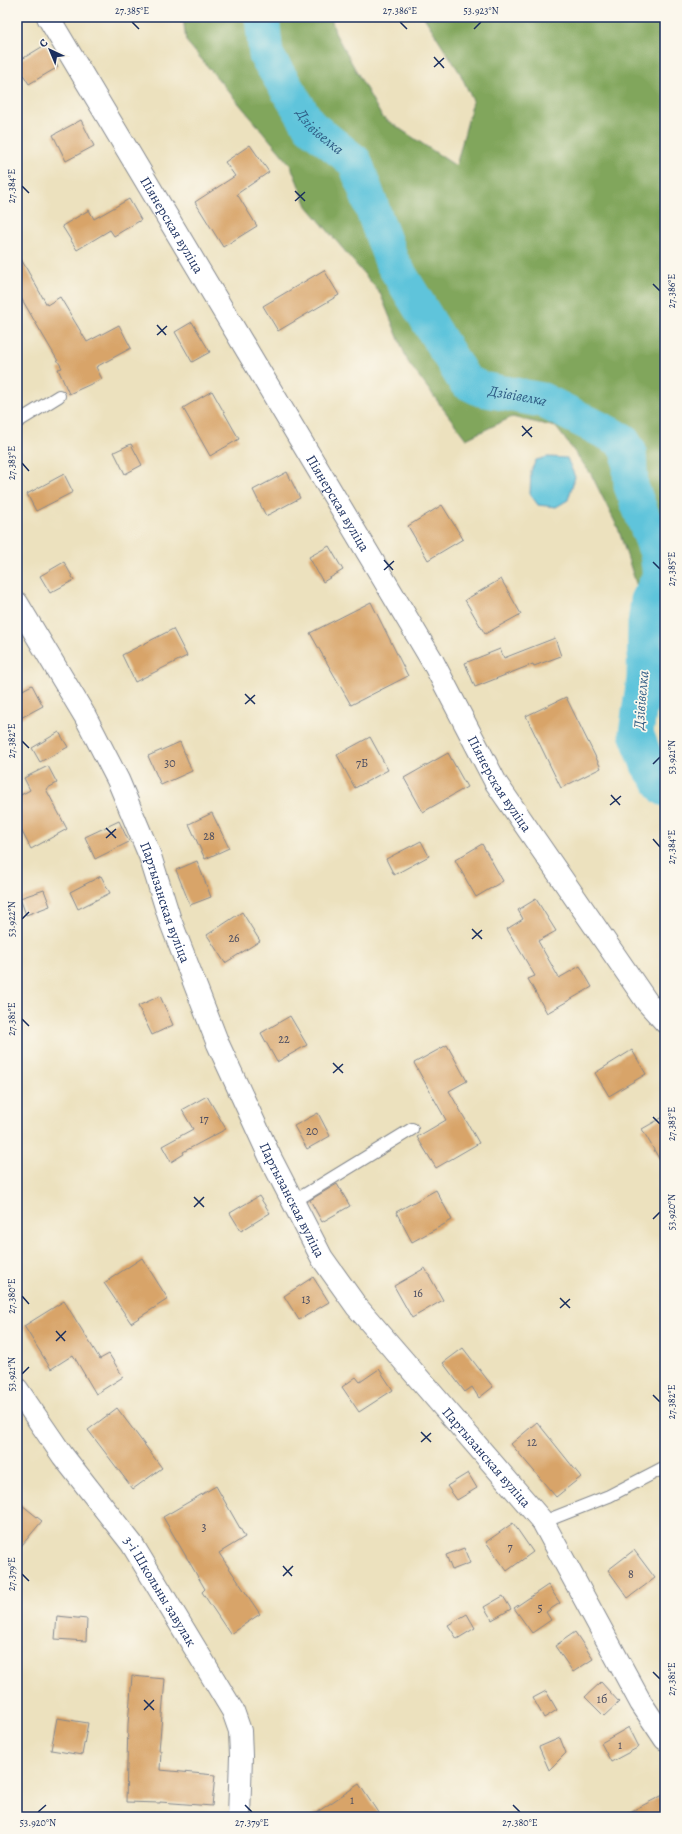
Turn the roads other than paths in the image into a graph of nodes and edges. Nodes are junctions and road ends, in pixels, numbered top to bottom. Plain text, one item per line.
1 (48, 17) edge
2 (59, 396) dead end
3 (17, 422) edge
4 (17, 603) edge
5 (665, 1022) edge
6 (412, 1129) dead end
7 (293, 1202) junction
8 (17, 1388) edge
9 (665, 1467) edge
10 (543, 1522) junction
11 (665, 1739) edge
12 (239, 1817) edge

1 - 5 street, Піянерская вуліца
2 - 3 lane
4 - 7 street, Партызанская вуліца
6 - 7 lane
7 - 10 street, Партызанская вуліца
8 - 12 street, 3-і Школьны завулак
9 - 10 lane
10 - 11 street, Партызанская вуліца

